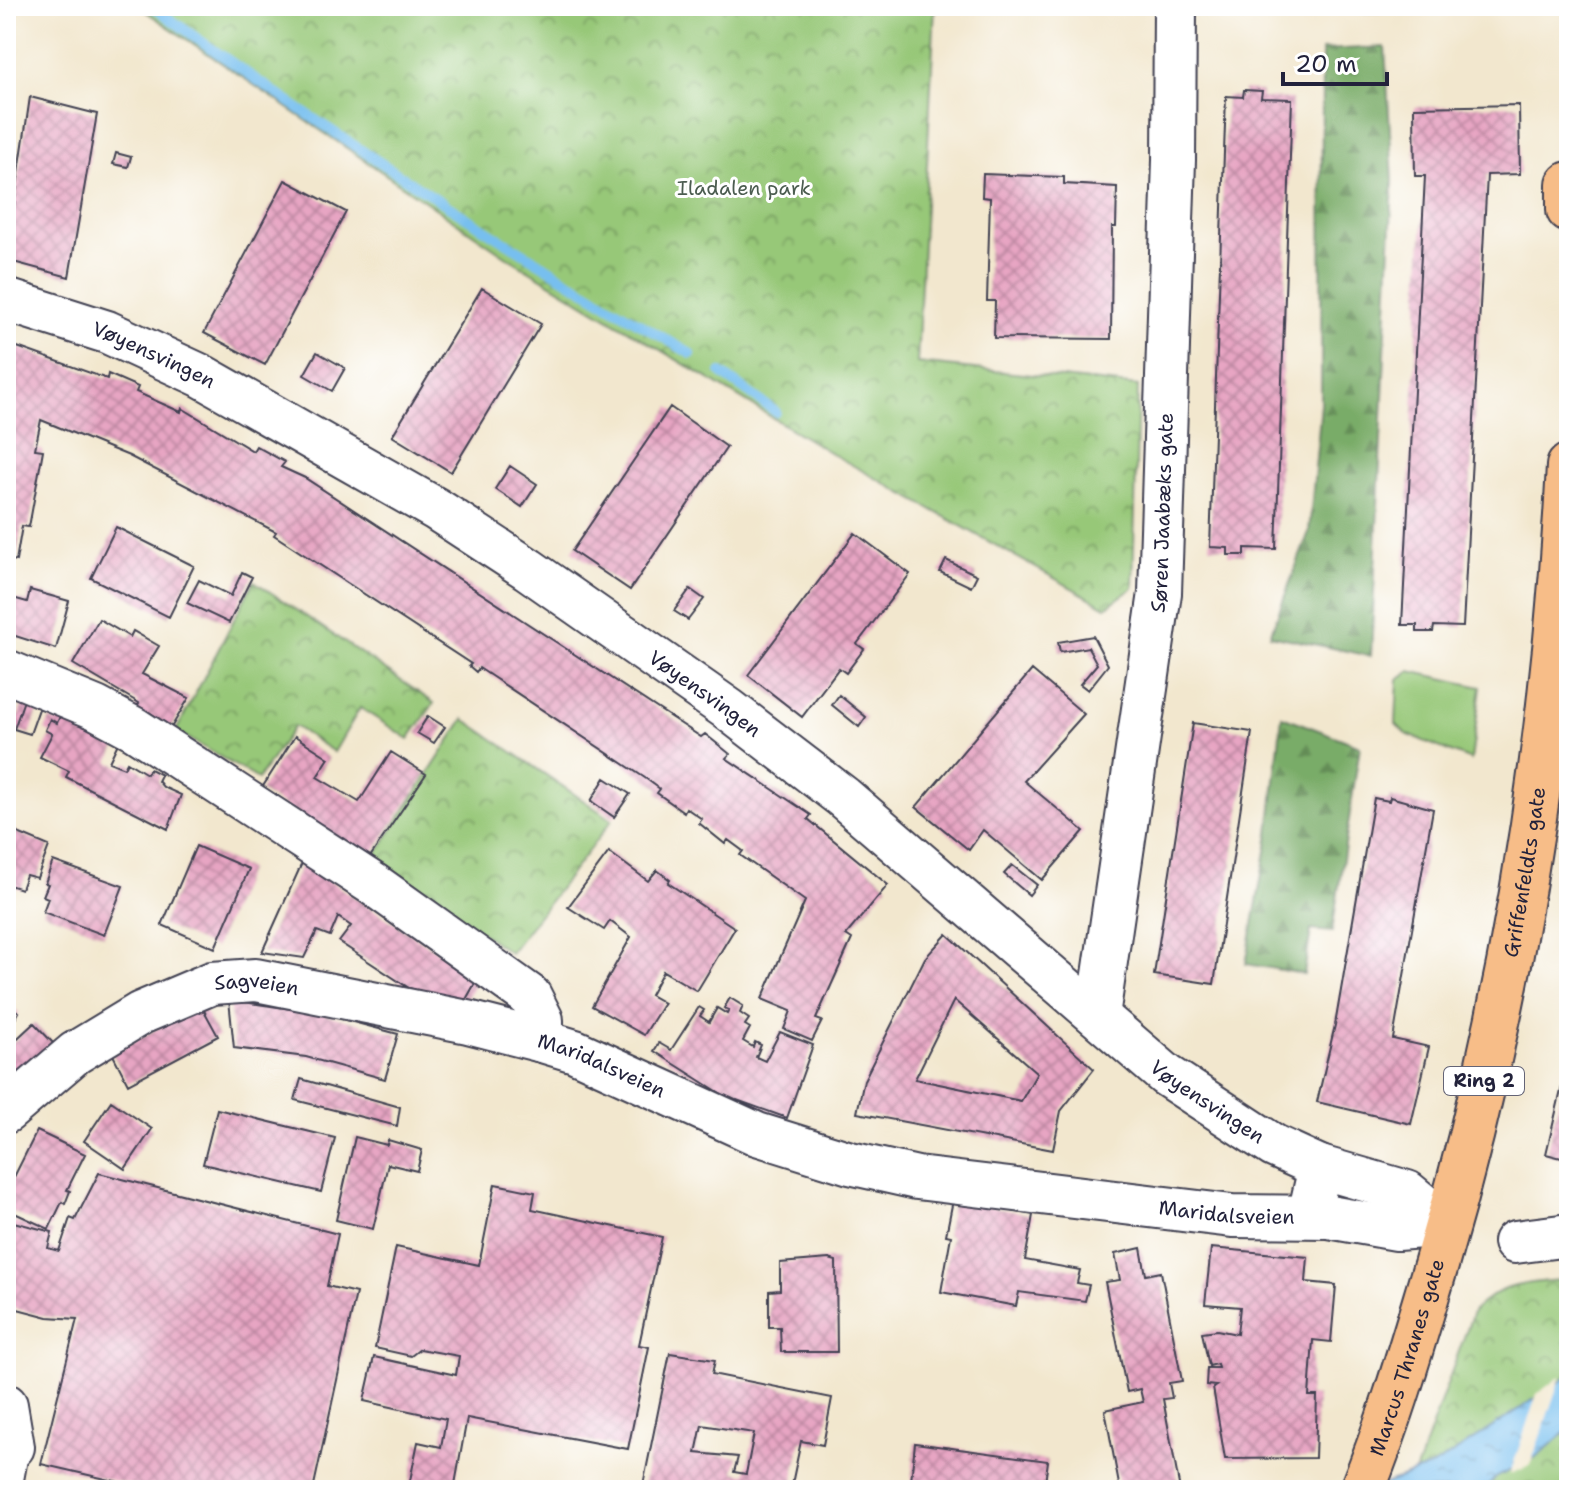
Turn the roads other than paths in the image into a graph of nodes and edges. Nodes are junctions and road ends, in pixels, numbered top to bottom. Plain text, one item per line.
1 (1175, 6) edge
2 (1569, 184) edge
3 (1569, 210) edge
4 (6, 300) edge
5 (1569, 466) edge
6 (6, 671) edge
7 (1098, 1016) junction
8 (542, 1041) junction
9 (6, 1112) edge
10 (1315, 1192) junction
11 (1447, 1225) junction
12 (1569, 1235) edge
13 (1515, 1242) dead end
14 (6, 1405) edge
15 (10, 1463) edge
16 (1362, 1490) edge

1 - 7 street, Søren Jaabæks gate
2 - 3 main road
4 - 7 street, Vøyensvingen
5 - 11 main road, Griffenfeldts gate / Ring 2
6 - 8 street, Maridalsveien
7 - 10 street, Vøyensvingen
8 - 9 street, Sagveien
8 - 10 street, Maridalsveien
10 - 11 street, Maridalsveien
11 - 16 main road, Marcus Thranes gate / Ring 2
12 - 13 street
14 - 15 street

